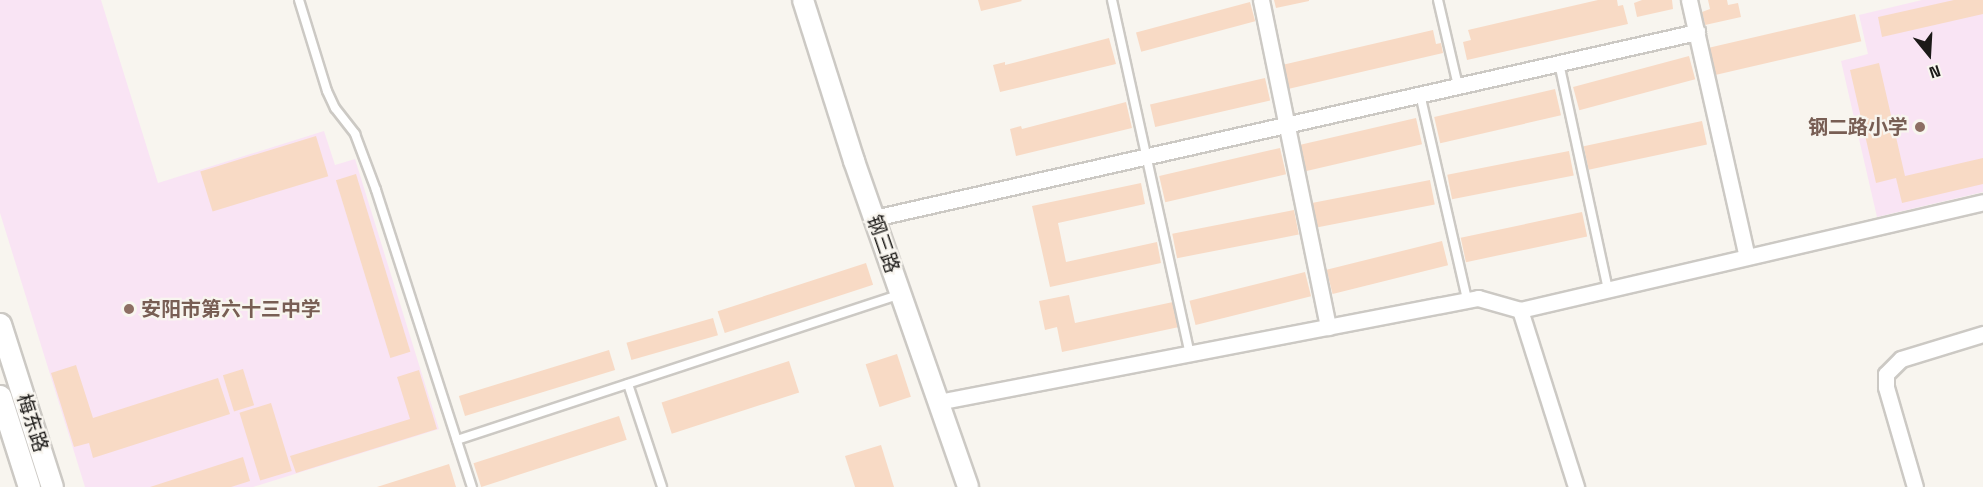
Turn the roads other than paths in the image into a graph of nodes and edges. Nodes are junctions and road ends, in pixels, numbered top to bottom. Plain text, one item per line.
1 (299, 0) edge
2 (803, 0) edge
3 (1112, 0) edge
4 (1261, 0) edge
5 (1438, 0) edge
6 (1689, 0) edge
7 (1696, 32) junction
8 (1559, 63) junction
9 (1458, 86) junction
10 (1420, 94) junction
11 (1287, 124) junction
12 (1146, 156) junction
13 (1983, 202) edge
14 (874, 218) junction
15 (1747, 257) junction
16 (1608, 289) junction
17 (901, 295) junction
18 (1467, 300) junction
19 (1520, 310) junction
20 (0, 324) edge
21 (1328, 327) junction
22 (1983, 334) edge
23 (1190, 354) junction
24 (628, 384) junction
25 (0, 396) edge
26 (938, 402) junction
27 (457, 440) junction
28 (29, 487) edge
29 (52, 487) edge
30 (472, 487) edge
31 (662, 487) edge
32 (968, 487) edge
33 (1576, 487) edge
34 (1915, 487) edge

1 - 27 lane
2 - 14 street, 钢三路
3 - 12 lane
4 - 11 street
5 - 9 lane
6 - 7 street
7 - 8 street
7 - 15 street
8 - 9 street
8 - 16 lane
9 - 10 street
10 - 11 street
10 - 18 lane
11 - 12 street
11 - 21 street
12 - 14 street
12 - 23 lane
13 - 15 street
14 - 17 street, 钢三路
15 - 16 street
16 - 19 street
17 - 24 lane
17 - 26 street, 钢三路
18 - 19 street
18 - 21 street
19 - 33 street
20 - 29 main road, 梅东路
21 - 23 street
22 - 34 street
23 - 26 street
24 - 27 lane
24 - 31 lane
25 - 28 main road, 梅东路
26 - 32 street, 钢三路
27 - 30 lane

